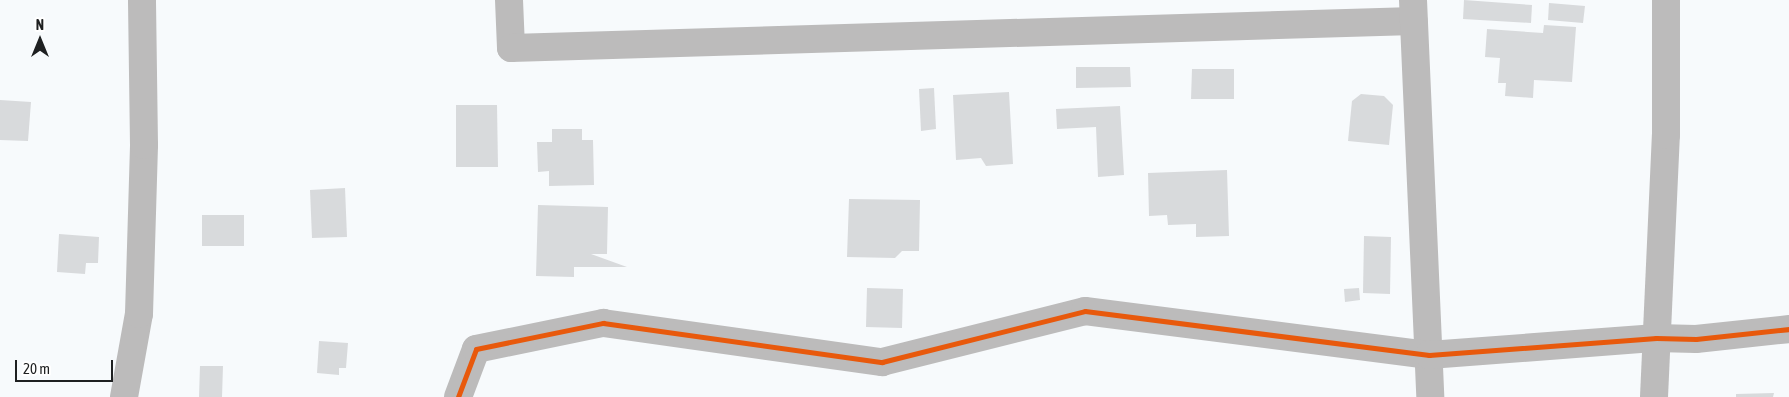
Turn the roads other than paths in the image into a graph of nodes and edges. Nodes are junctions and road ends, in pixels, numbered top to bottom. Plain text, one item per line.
1 (142, 0) edge
2 (509, 0) edge
3 (1666, 0) edge
4 (1414, 11) edge
5 (1789, 329) edge
6 (1656, 338) junction
7 (1429, 355) junction
8 (124, 397) edge
9 (458, 397) edge
10 (1430, 397) edge
11 (1654, 397) edge

1 - 8 street
2 - 4 street
3 - 6 street
4 - 7 street
5 - 6 street
6 - 7 street
6 - 11 street
7 - 9 street
7 - 10 street

